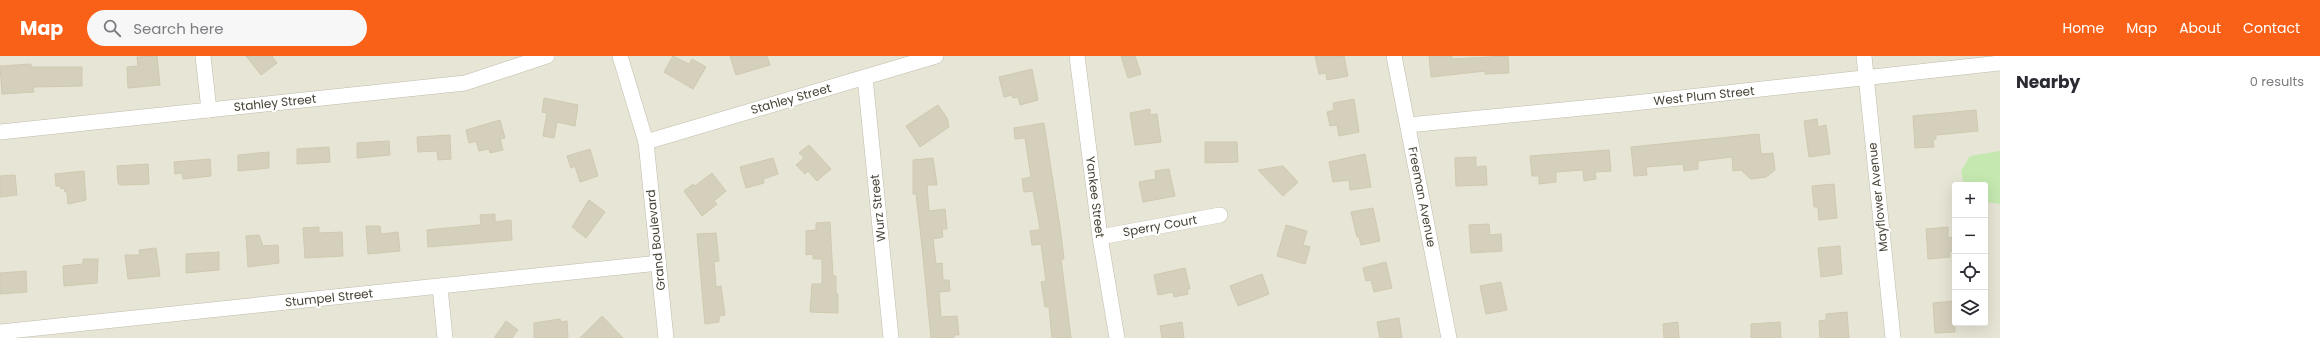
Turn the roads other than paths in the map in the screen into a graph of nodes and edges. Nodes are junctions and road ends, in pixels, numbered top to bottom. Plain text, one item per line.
1 (203, 56) edge
2 (547, 56) edge
3 (620, 56) edge
4 (936, 56) edge
5 (1077, 56) edge
6 (1394, 56) edge
7 (1864, 56) edge
8 (2000, 63) edge
9 (865, 77) junction
10 (1866, 77) junction
11 (209, 110) junction
12 (1408, 125) junction
13 (0, 132) edge
14 (646, 142) junction
15 (1220, 215) dead end
16 (1100, 237) junction
17 (659, 263) junction
18 (440, 287) junction
19 (0, 332) edge
20 (445, 338) edge
21 (666, 338) edge
22 (891, 338) edge
23 (1117, 338) edge
24 (1449, 338) edge
25 (1892, 338) edge

1 - 11 street
2 - 11 street, Stahley Street
3 - 14 street, Grand Boulevard
4 - 9 street, Stahley Street
5 - 16 street, Yankee Street
6 - 12 street, Freeman Avenue
7 - 10 street, Mayflower Avenue
8 - 10 street, West Plum Street
9 - 14 street, Stahley Street
9 - 22 street, Wurz Street
10 - 12 street, West Plum Street
10 - 25 street, Mayflower Avenue
11 - 13 street, Stahley Street
12 - 24 street, Freeman Avenue
14 - 17 street, Grand Boulevard
15 - 16 street, Sperry Court
16 - 23 street, Yankee Street
17 - 18 street, Stumpel Street
17 - 21 street, Grand Boulevard
18 - 19 street, Stumpel Street
18 - 20 street

